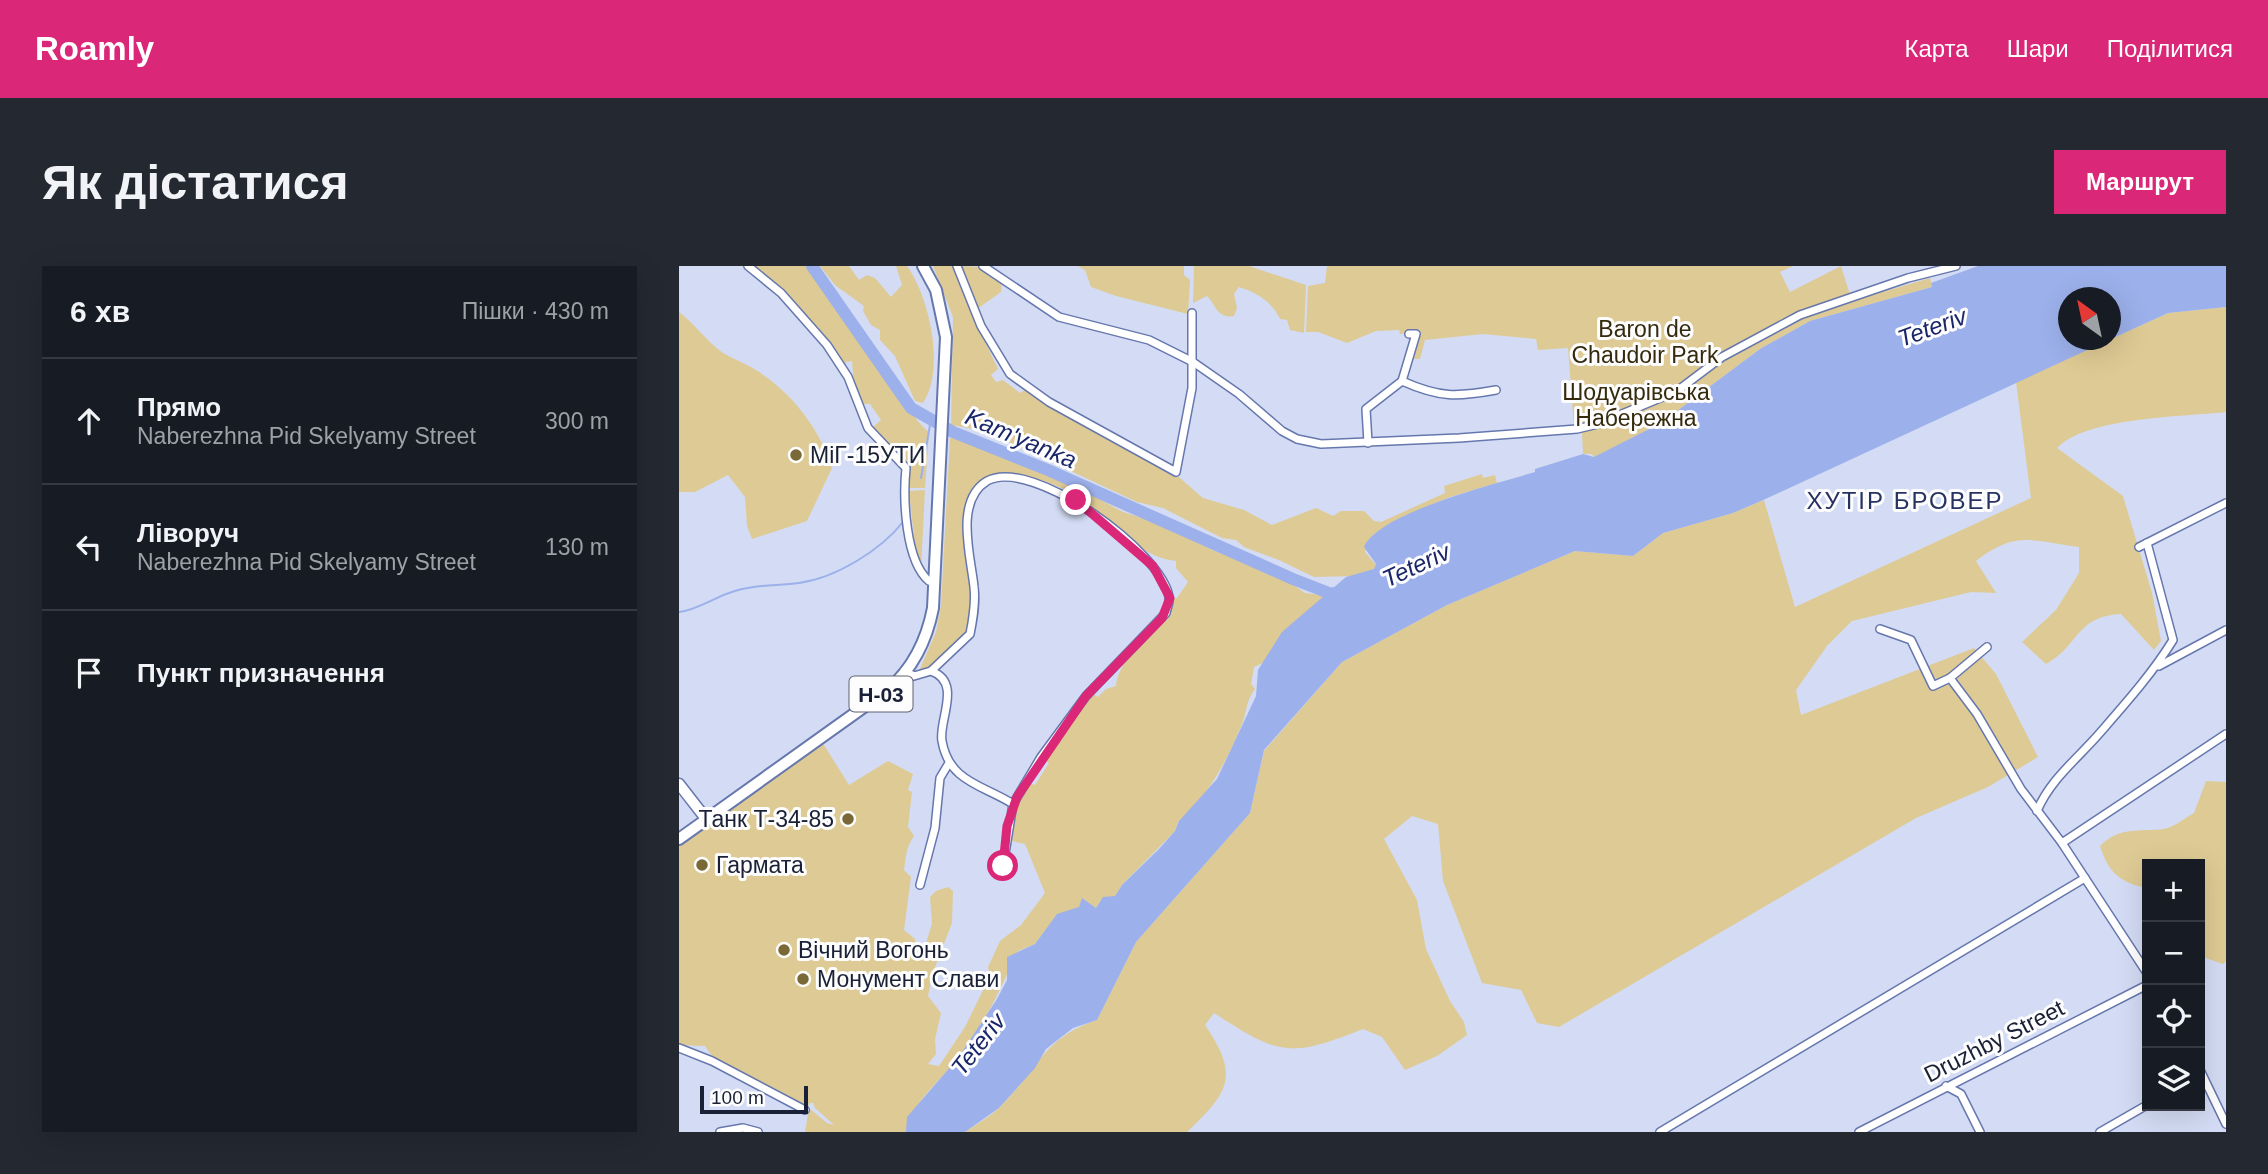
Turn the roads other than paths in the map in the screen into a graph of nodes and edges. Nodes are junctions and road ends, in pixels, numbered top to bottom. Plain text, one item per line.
1 (748, 266) edge
2 (916, 266) edge
3 (923, 266) edge
4 (957, 266) edge
5 (983, 266) edge
6 (1956, 266) edge
7 (1192, 313) dead end
8 (1409, 334) dead end
9 (1193, 362) junction
10 (942, 378) junction
11 (1402, 381) junction
12 (1496, 390) dead end
13 (1369, 443) junction
14 (938, 463) junction
15 (2226, 503) edge
16 (2147, 543) junction
17 (2139, 547) dead end
18 (929, 581) junction
19 (1880, 629) dead end
20 (2226, 630) edge
21 (1987, 647) dead end
22 (2156, 668) junction
23 (904, 670) junction
24 (931, 671) junction
25 (1950, 678) junction
26 (2226, 734) edge
27 (949, 763) junction
28 (679, 784) edge
29 (1013, 804) junction
30 (2037, 811) junction
31 (706, 817) junction
32 (679, 833) edge
33 (679, 839) edge
34 (2062, 843) junction
35 (1003, 866) dead end
36 (2085, 878) junction
37 (920, 885) dead end
38 (2142, 965) edge
39 (2142, 988) edge
40 (679, 1048) edge
41 (2205, 1083) edge
42 (1946, 1086) junction
43 (2142, 1108) edge
44 (805, 1110) dead end
45 (2226, 1124) edge
46 (720, 1132) edge
47 (758, 1132) edge
48 (1660, 1132) edge
49 (1859, 1132) edge
50 (1980, 1132) edge
51 (2100, 1132) edge

1 - 18 street
2 - 10 main road, Н-03
3 - 10 main road, Н-03
4 - 9 street
5 - 9 street
6 - 13 street
7 - 9 street
8 - 11 street
9 - 13 street
10 - 14 main road, Н-03
11 - 12 street
11 - 13 street
14 - 18 main road, Н-03
14 - 23 main road, Н-03
15 - 16 street
16 - 17 street
16 - 22 street
18 - 23 main road, Н-03
19 - 25 street
20 - 22 street
21 - 25 street
22 - 30 street
23 - 24 street
23 - 31 main road, Н-03
24 - 27 street
24 - 29 street
25 - 30 street
26 - 34 street
27 - 29 street
27 - 37 street
28 - 31 street
29 - 35 street
30 - 34 street
31 - 32 main road, Н-03
31 - 33 main road, Н-03
34 - 36 street
36 - 38 street
36 - 48 street
39 - 42 street, Druzhby Street
40 - 44 street
41 - 45 street
42 - 49 street, Druzhby Street
42 - 50 street
43 - 51 street
46 - 47 street

